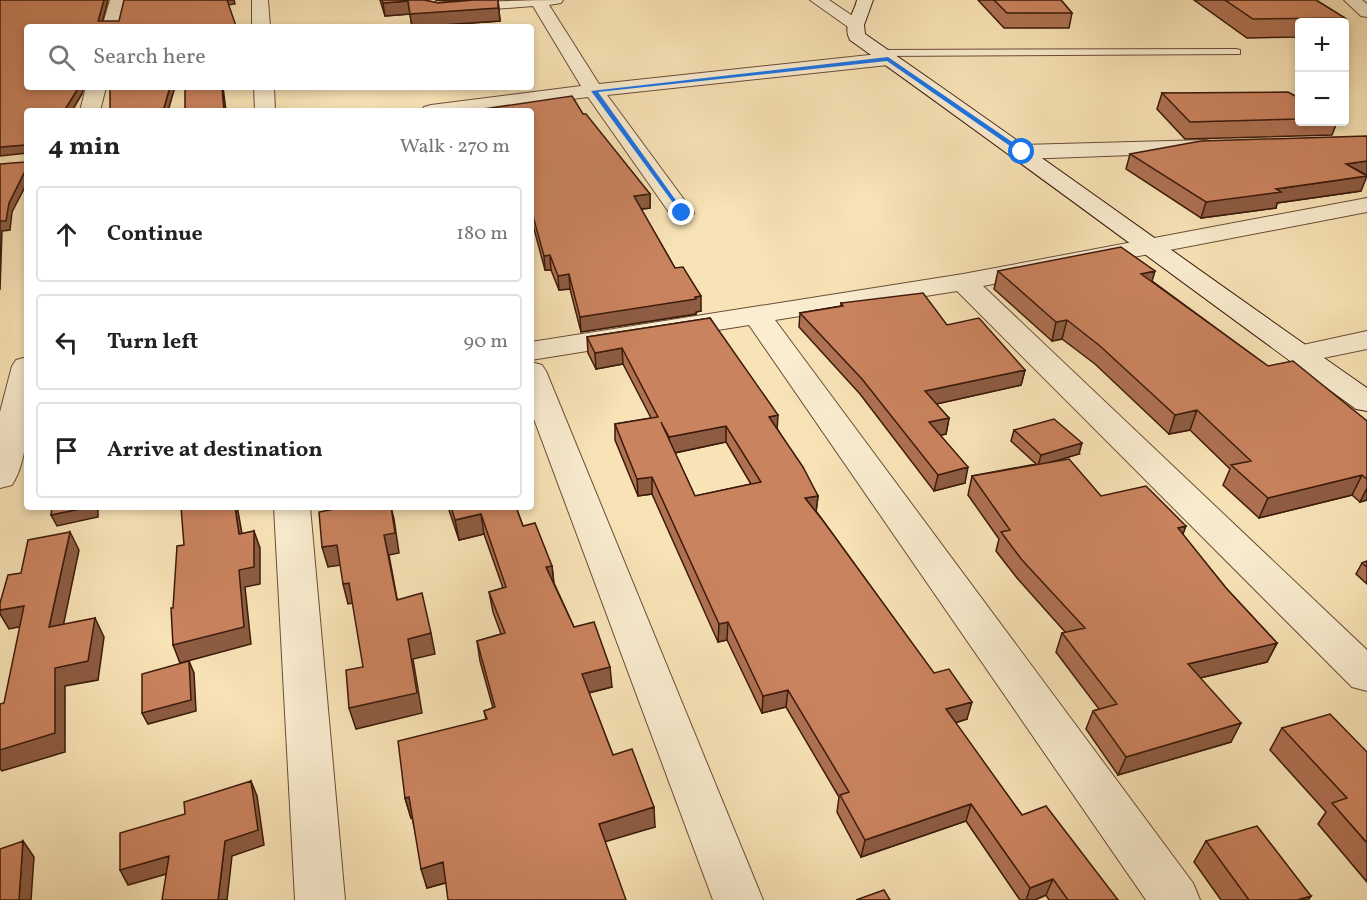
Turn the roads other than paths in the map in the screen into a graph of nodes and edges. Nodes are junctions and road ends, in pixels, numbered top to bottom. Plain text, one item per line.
1 (118, 0) edge
2 (260, 0) edge
3 (419, 0) edge
4 (818, 0) edge
5 (865, 0) edge
6 (1352, 0) edge
7 (547, 1) edge
8 (1367, 12) edge
9 (854, 23) junction
10 (112, 24) edge
11 (261, 24) edge
12 (1236, 52) dead end
13 (884, 56) junction
14 (95, 90) edge
15 (264, 90) edge
16 (594, 91) junction
17 (91, 108) edge
18 (265, 108) edge
19 (460, 108) edge
20 (1224, 146) edge
21 (1022, 152) junction
22 (1367, 205) edge
23 (682, 213) dead end
24 (1147, 246) junction
25 (963, 282) junction
26 (757, 316) junction
27 (1367, 340) edge
28 (534, 351) edge
29 (1299, 354) junction
30 (24, 378) edge
31 (534, 379) edge
32 (1367, 402) edge
33 (0, 477) edge
34 (292, 510) edge
35 (1367, 675) edge
36 (320, 900) edge
37 (738, 900) edge
38 (1175, 900) edge

1 - 10 street
2 - 11 street
3 - 7 street
4 - 9 street
5 - 9 street
6 - 8 street
7 - 16 street
9 - 13 street
12 - 13 lane
13 - 16 street
13 - 21 street
14 - 17 street
15 - 18 street
16 - 19 street
16 - 23 street
20 - 21 street
21 - 24 street
22 - 24 street
24 - 25 street
24 - 29 street
25 - 26 street
25 - 35 street
26 - 28 street
26 - 38 street
27 - 29 street
29 - 32 street
30 - 33 street
31 - 37 street
34 - 36 street

